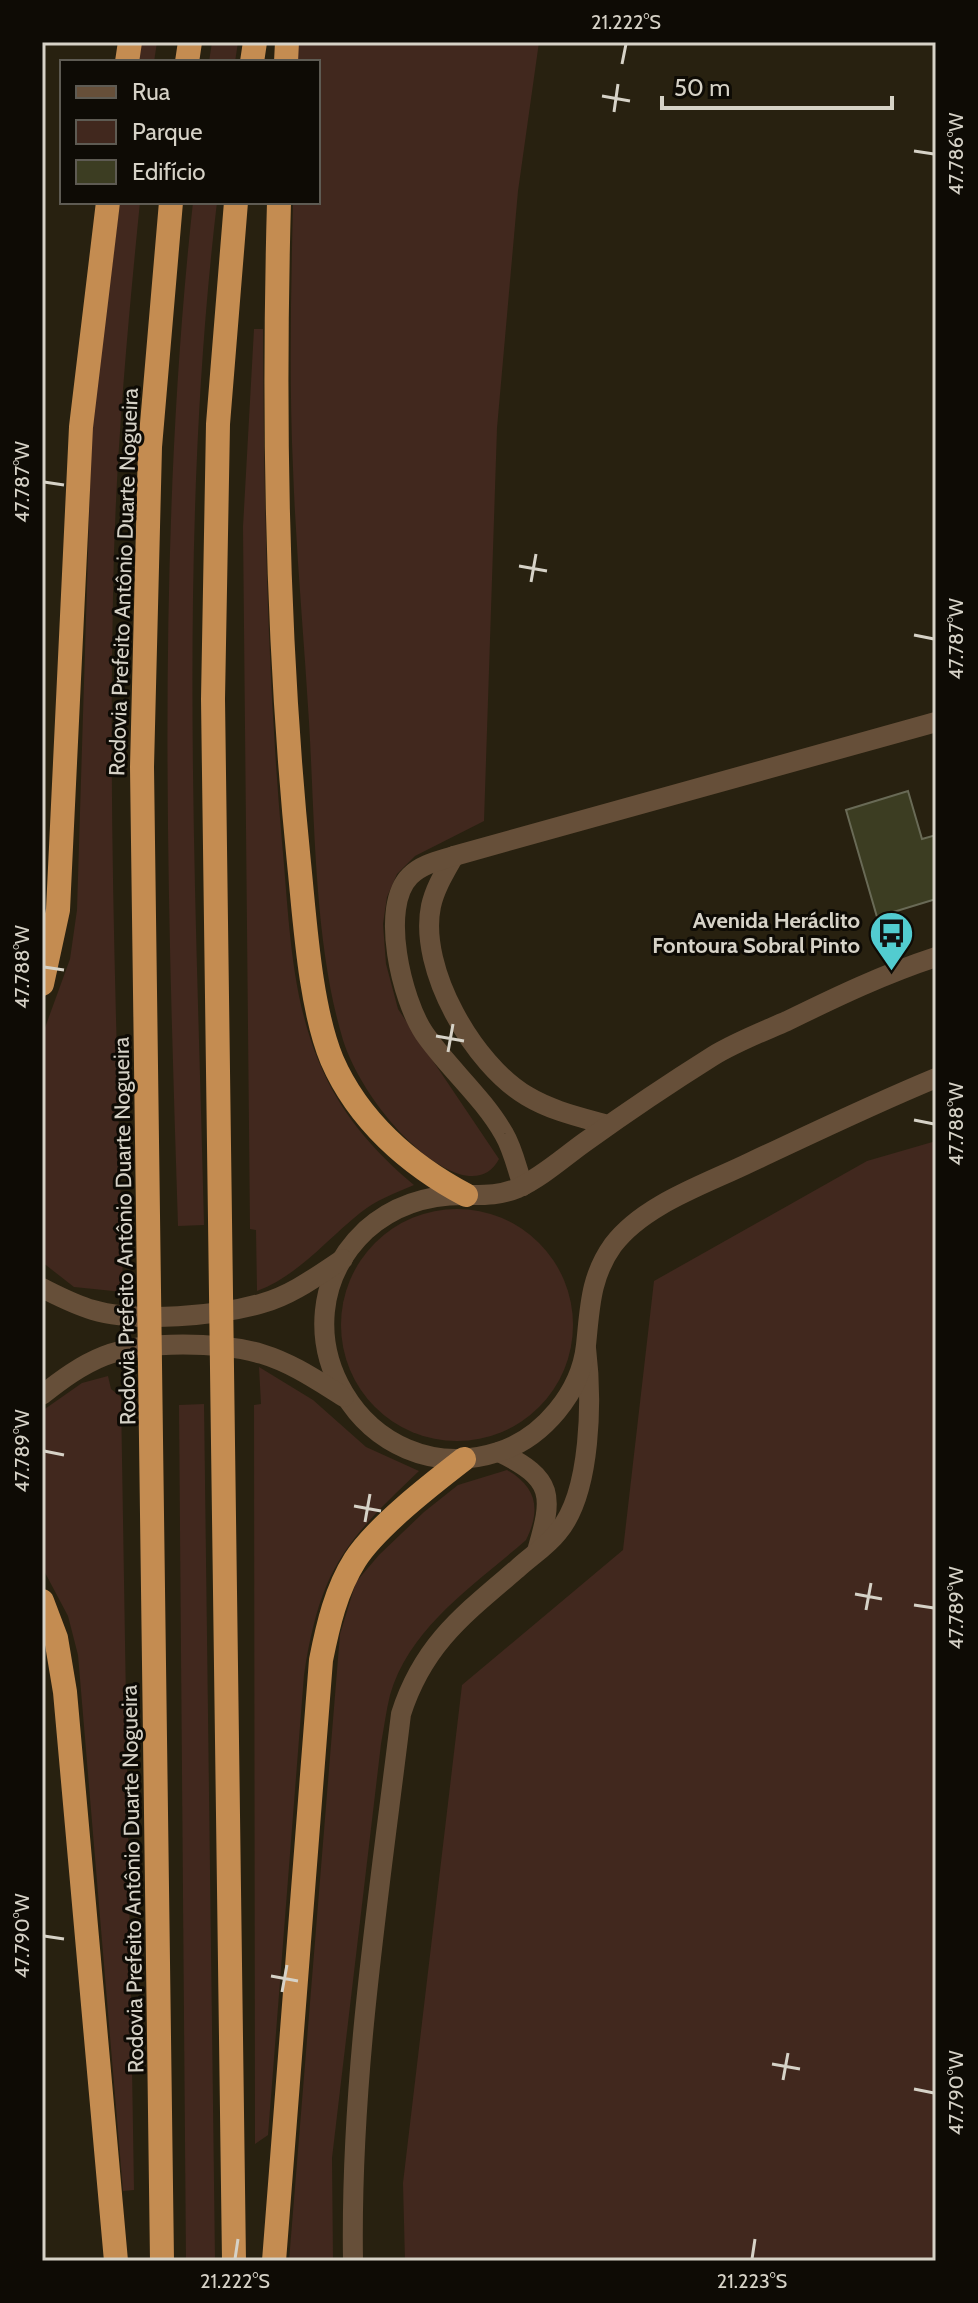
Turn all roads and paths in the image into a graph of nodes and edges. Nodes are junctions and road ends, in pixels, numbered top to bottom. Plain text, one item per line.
1 (108, 204) edge
2 (171, 204) edge
3 (236, 204) edge
4 (279, 204) edge
5 (936, 722) edge
6 (454, 856) junction
7 (936, 957) edge
8 (42, 984) edge
9 (936, 1078) edge
10 (608, 1125) junction
11 (523, 1186) junction
12 (474, 1196) junction
13 (343, 1259) junction
14 (42, 1288) edge
15 (586, 1348) junction
16 (42, 1395) edge
17 (344, 1397) junction
18 (499, 1452) junction
19 (464, 1459) junction
20 (537, 1551) junction
21 (42, 1601) edge
22 (116, 2261) edge
23 (162, 2261) edge
24 (234, 2261) edge
25 (274, 2261) edge
26 (353, 2261) edge

1 - 8 highway
2 - 23 highway, Rodovia Prefeito Antônio Duarte Nogueira
3 - 24 highway
4 - 12 highway
5 - 6 street
6 - 10 street
6 - 11 street
7 - 10 street
9 - 15 street
10 - 11 street
11 - 12 street
12 - 13 street
13 - 14 street
13 - 17 street
15 - 18 street
15 - 20 street
16 - 17 street
17 - 19 street
18 - 19 street
18 - 20 street
19 - 25 highway
20 - 26 street
21 - 22 highway

